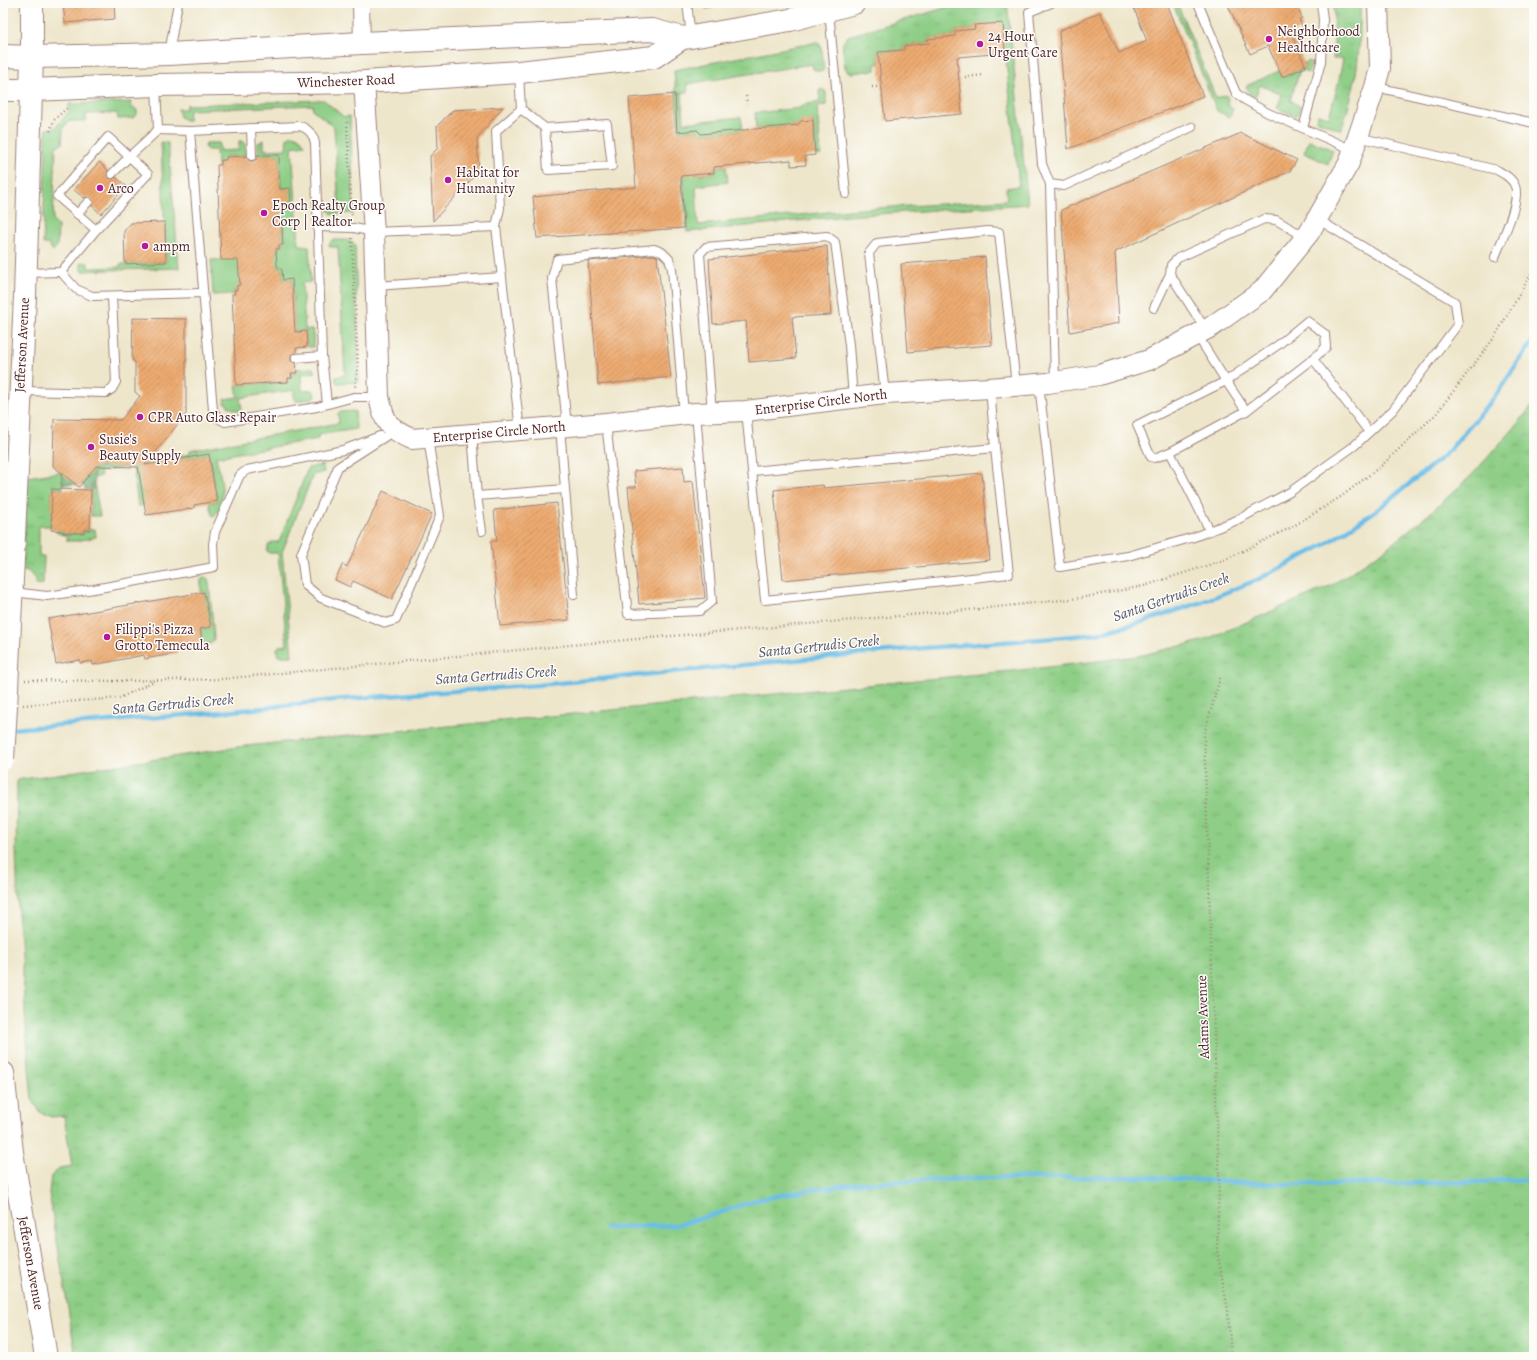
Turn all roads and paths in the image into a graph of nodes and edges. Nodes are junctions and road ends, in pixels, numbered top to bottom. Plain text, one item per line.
1 (32, 3) edge
2 (178, 3) edge
3 (361, 3) edge
4 (687, 3) edge
5 (854, 3) edge
6 (1052, 3) edge
7 (1198, 3) edge
8 (1321, 3) edge
9 (1378, 3) edge
10 (829, 10) junction
11 (686, 38) junction
12 (362, 43) junction
13 (169, 54) junction
14 (3, 56) edge
15 (32, 57) junction
16 (519, 72) junction
17 (984, 75) dead end
18 (965, 77) dead end
19 (364, 82) junction
20 (156, 85) junction
21 (872, 87) dead end
22 (877, 87) dead end
23 (1375, 87) junction
24 (3, 90) edge
25 (31, 90) junction
26 (746, 96) dead end
27 (747, 104) dead end
28 (69, 107) dead end
29 (521, 109) junction
30 (347, 117) dead end
31 (1534, 123) edge
32 (1192, 127) dead end
33 (251, 128) junction
34 (545, 128) junction
35 (1303, 128) junction
36 (158, 130) junction
37 (190, 131) junction
38 (50, 136) dead end
39 (1356, 143) junction
40 (130, 156) junction
41 (252, 156) dead end
42 (112, 174) dead end
43 (1050, 184) junction
44 (846, 194) dead end
45 (88, 202) dead end
46 (77, 214) junction
47 (1317, 219) junction
48 (496, 226) junction
49 (318, 227) junction
50 (352, 228) junction
51 (96, 230) junction
52 (374, 232) junction
53 (1306, 238) junction
54 (1495, 258) dead end
55 (61, 272) junction
56 (25, 273) junction
57 (1170, 274) junction
58 (502, 277) junction
59 (375, 286) junction
60 (203, 293) junction
61 (112, 296) junction
62 (1154, 308) dead end
63 (1201, 332) junction
64 (322, 356) junction
65 (296, 358) dead end
66 (1313, 359) junction
67 (1226, 381) junction
68 (1047, 383) junction
69 (1016, 386) junction
70 (990, 388) junction
71 (20, 391) junction
72 (885, 394) junction
73 (354, 397) junction
74 (379, 397) junction
75 (853, 398) junction
76 (327, 404) junction
77 (746, 411) junction
78 (1246, 411) junction
79 (698, 414) junction
80 (606, 423) junction
81 (563, 426) junction
82 (520, 430) junction
83 (394, 431) junction
84 (1369, 432) junction
85 (472, 434) junction
86 (428, 438) junction
87 (995, 448) junction
88 (1170, 452) junction
89 (753, 471) junction
90 (565, 489) junction
91 (477, 496) junction
92 (482, 531) dead end
93 (1210, 531) junction
94 (7, 590) edge
95 (574, 595) dead end
96 (1220, 678) dead end
97 (156, 680) dead end
98 (11, 697) junction
99 (3, 751) edge
100 (3, 1073) edge
101 (7, 1153) edge
102 (46, 1357) edge
103 (1231, 1357) edge

1 - 15 main road, Jefferson Avenue
2 - 13 lane
3 - 12 street
4 - 11 lane
5 - 10 main road, Winchester Road
6 - 43 lane
7 - 35 lane
8 - 35 lane
9 - 23 street, Enterprise Circle North
10 - 11 main road, Winchester Road
10 - 44 lane
11 - 12 main road, Winchester Road
11 - 16 main road, Winchester Road
12 - 13 main road, Winchester Road
13 - 15 main road, Winchester Road
14 - 15 main road, Winchester Road
15 - 25 main road, Jefferson Avenue
16 - 19 main road, Winchester Road
16 - 29 lane
17 - 18 path
19 - 20 main road, Winchester Road
19 - 52 street
20 - 25 main road, Winchester Road
20 - 36 lane
21 - 22 path
23 - 31 lane
23 - 39 street, Enterprise Circle North
24 - 25 main road, Winchester Road
25 - 56 main road, Jefferson Avenue
26 - 27 path
28 - 38 path
29 - 34 lane
29 - 48 lane
30 - 50 path
32 - 43 lane
33 - 37 lane
33 - 41 lane
33 - 49 lane
34 - 34 lane
35 - 39 lane
36 - 37 lane
36 - 40 lane
37 - 60 lane
39 - 47 street, Enterprise Circle North
39 - 54 lane
40 - 42 lane
40 - 46 lane
40 - 51 lane
43 - 68 lane
45 - 46 lane
46 - 51 lane
47 - 53 street, Enterprise Circle North
47 - 84 lane
48 - 52 lane
48 - 58 lane
49 - 50 lane
49 - 64 lane
50 - 52 lane
50 - 73 path
51 - 55 lane
52 - 59 street
53 - 57 lane
53 - 63 street, Enterprise Circle North
55 - 56 lane
55 - 61 lane
56 - 71 main road, Jefferson Avenue
57 - 62 lane
57 - 63 lane
58 - 59 lane
58 - 82 lane
59 - 74 street
60 - 61 lane
60 - 76 lane
61 - 71 lane
63 - 67 lane
63 - 68 street, Enterprise Circle North
64 - 65 lane
64 - 76 lane
66 - 67 lane
66 - 78 lane
66 - 84 lane
67 - 78 lane
67 - 88 lane
68 - 69 street, Enterprise Circle North
68 - 93 lane
69 - 70 street, Enterprise Circle North
69 - 72 lane
70 - 72 street, Enterprise Circle North
70 - 87 lane
71 - 94 main road, Jefferson Avenue
72 - 75 street, Enterprise Circle North
73 - 74 lane
73 - 76 lane
74 - 83 street
75 - 77 street, Enterprise Circle North
75 - 79 lane
77 - 79 street, Enterprise Circle North
77 - 89 lane
78 - 88 lane
79 - 80 street, Enterprise Circle North
79 - 80 lane
79 - 81 lane
80 - 81 street, Enterprise Circle North
81 - 82 street, Enterprise Circle North
81 - 90 lane
82 - 85 street, Enterprise Circle North
83 - 86 street, Enterprise Circle North
83 - 86 lane
83 - 94 lane
84 - 93 lane
85 - 86 street, Enterprise Circle North
85 - 91 lane
87 - 89 lane
87 - 89 lane
88 - 93 lane
90 - 91 lane
90 - 95 lane
91 - 92 lane
94 - 98 main road, Jefferson Avenue
96 - 103 path, Adams Avenue
97 - 98 path
98 - 99 main road, Jefferson Avenue, bridge
100 - 101 main road, Jefferson Avenue
101 - 102 main road, Jefferson Avenue

